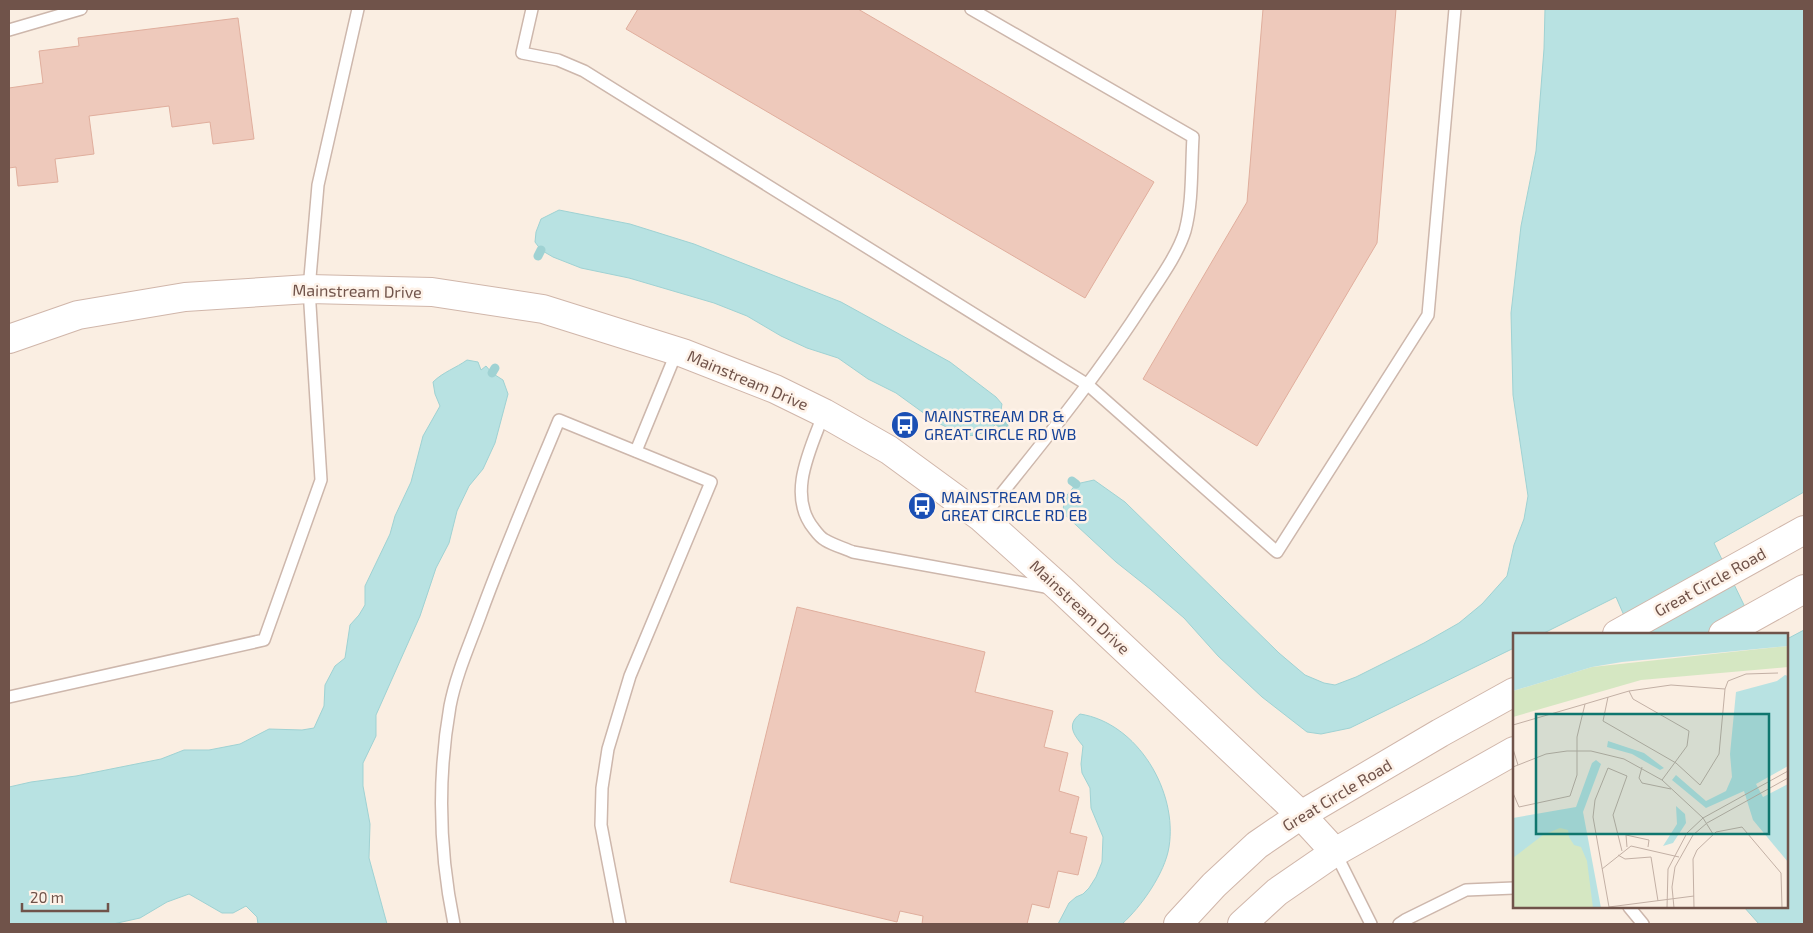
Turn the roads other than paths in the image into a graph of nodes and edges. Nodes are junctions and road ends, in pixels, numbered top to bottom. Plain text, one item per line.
1 (81, 9) edge
2 (358, 9) edge
3 (532, 9) edge
4 (971, 9) edge
5 (1455, 9) edge
6 (9, 30) edge
7 (309, 288) junction
8 (9, 339) edge
9 (677, 351) junction
10 (1088, 384) junction
11 (824, 413) junction
12 (636, 451) junction
13 (982, 518) junction
14 (1804, 530) edge
15 (1804, 589) edge
16 (1062, 590) junction
17 (1620, 633) edge
18 (1725, 633) edge
19 (1513, 693) edge
20 (9, 696) edge
21 (1513, 752) edge
22 (1301, 815) junction
23 (1335, 852) junction
24 (1513, 888) edge
25 (1630, 908) edge
26 (454, 924) edge
27 (620, 924) edge
28 (1178, 924) edge
29 (1242, 924) edge
30 (1371, 924) edge
31 (1399, 924) edge
32 (1643, 924) edge

1 - 6 lane
2 - 7 lane
3 - 10 lane
4 - 10 lane
5 - 10 lane
7 - 8 street, Mainstream Drive
7 - 9 street, Mainstream Drive
7 - 20 lane
9 - 11 street, Mainstream Drive
9 - 12 lane
10 - 13 lane
11 - 13 street, Mainstream Drive
11 - 16 lane
12 - 26 lane
12 - 27 lane
13 - 16 street, Mainstream Drive
14 - 17 street, Great Circle Road
15 - 18 street
16 - 22 street, Mainstream Drive
19 - 22 street, Great Circle Road
21 - 23 street
22 - 23 street, Mainstream Drive
22 - 28 street, Great Circle Road
23 - 29 street
23 - 30 lane
24 - 31 lane
25 - 32 lane

